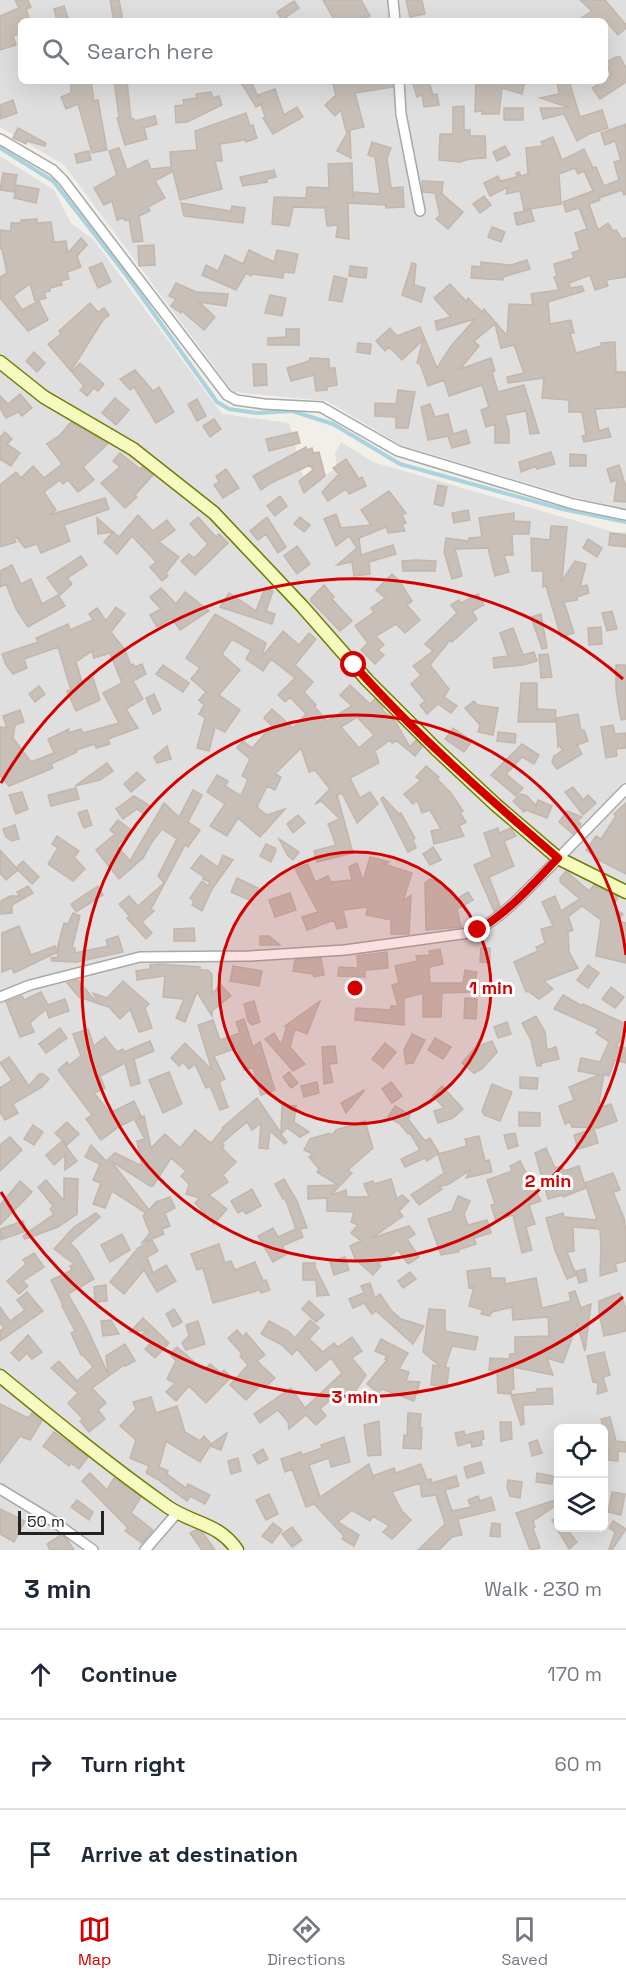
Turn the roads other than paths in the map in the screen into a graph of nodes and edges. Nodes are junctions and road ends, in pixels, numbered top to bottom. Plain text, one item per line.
1 (393, 0) edge
2 (395, 18) edge
3 (399, 84) edge
4 (0, 139) edge
5 (420, 211) dead end
6 (0, 362) edge
7 (626, 515) edge
8 (626, 789) edge
9 (558, 858) junction
10 (626, 892) edge
11 (0, 997) edge
12 (0, 1376) edge
13 (0, 1489) edge
14 (177, 1513) junction
15 (93, 1550) edge
16 (146, 1550) edge
17 (237, 1550) edge

1 - 2 street
3 - 5 street
4 - 7 street
6 - 9 street
8 - 9 street
9 - 10 street
9 - 11 street
12 - 14 street
13 - 15 street
14 - 16 street
14 - 17 street

